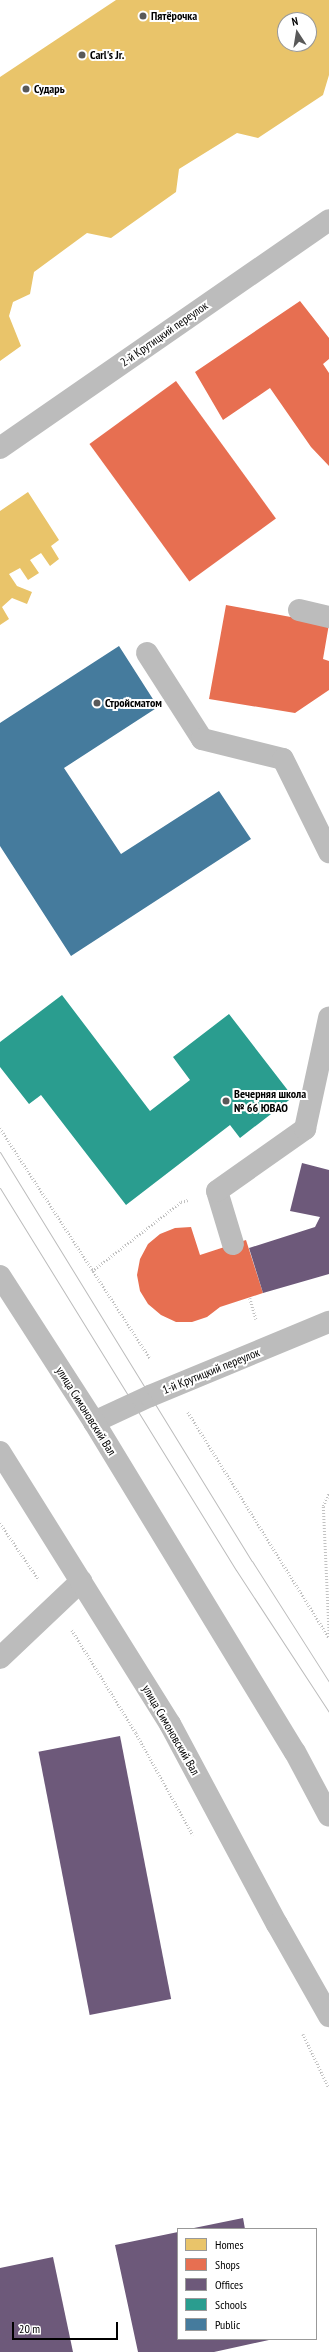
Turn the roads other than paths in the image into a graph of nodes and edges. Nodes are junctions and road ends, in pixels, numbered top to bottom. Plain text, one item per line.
1 (329, 220) edge
2 (0, 448) edge
3 (299, 610) dead end
4 (329, 617) edge
5 (147, 653) dead end
6 (329, 852) edge
7 (329, 1018) edge
8 (233, 1244) dead end
9 (0, 1276) edge
10 (329, 1322) edge
11 (94, 1422) junction
12 (0, 1452) edge
13 (80, 1581) junction
14 (0, 1658) edge
15 (329, 1816) edge
16 (315, 1988) junction
17 (329, 2005) edge
18 (329, 2016) edge

1 - 2 main road, 2-й Крутицкий переулок
3 - 4 main road
5 - 6 main road
7 - 8 main road
9 - 11 main road, улица Симоновский Вал
10 - 11 main road, 1-й Крутицкий переулок
11 - 15 main road, улица Симоновский Вал
12 - 13 main road, улица Симоновский Вал
13 - 14 main road
13 - 16 main road, улица Симоновский Вал
16 - 17 main road
16 - 18 main road, улица Симоновский Вал

